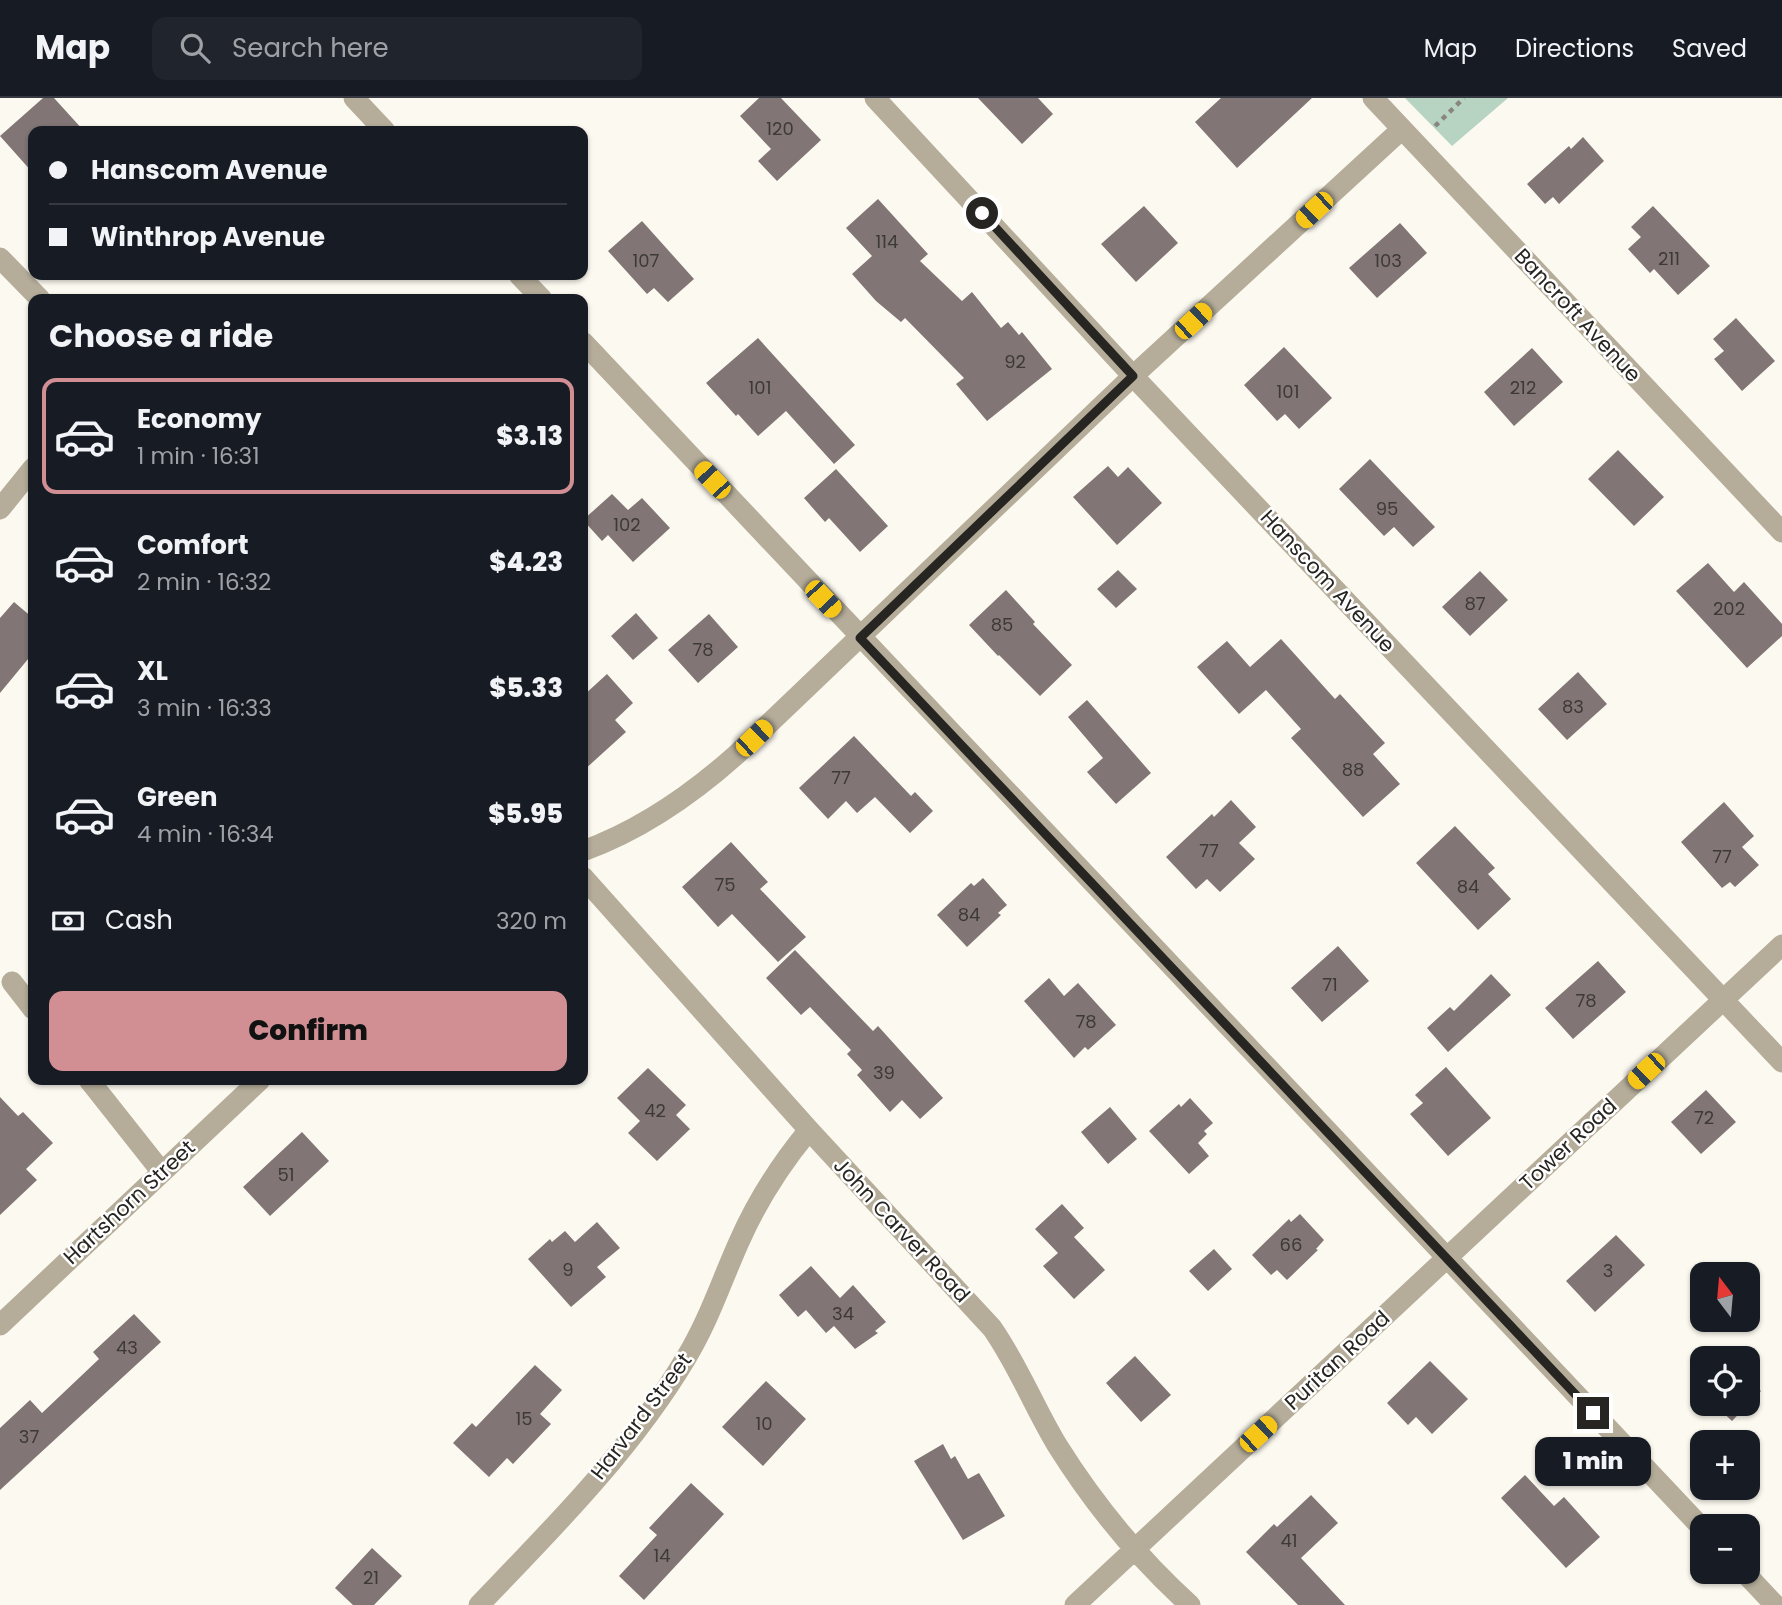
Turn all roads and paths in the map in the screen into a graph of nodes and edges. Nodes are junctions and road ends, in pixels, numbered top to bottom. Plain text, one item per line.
1 (354, 98) edge
2 (875, 98) edge
3 (1373, 98) edge
4 (1464, 98) edge
5 (380, 126) edge
6 (1409, 136) junction
7 (0, 258) edge
8 (524, 280) edge
9 (35, 294) edge
10 (537, 294) edge
11 (588, 347) edge
12 (1133, 376) junction
13 (28, 474) edge
14 (0, 509) edge
15 (1782, 532) edge
16 (860, 638) junction
17 (588, 849) edge
18 (588, 883) edge
19 (1782, 944) edge
20 (12, 982) dead end
21 (1724, 999) junction
22 (28, 1003) edge
23 (1782, 1062) edge
24 (93, 1085) edge
25 (255, 1085) edge
26 (809, 1130) junction
27 (161, 1171) junction
28 (1446, 1258) junction
29 (0, 1325) edge
30 (1690, 1514) edge
31 (1133, 1549) junction
32 (1755, 1584) edge
33 (479, 1605) edge
34 (1075, 1605) edge
35 (1190, 1605) edge
36 (1775, 1605) edge

1 - 5 street
2 - 12 street, Hanscom Avenue
3 - 6 street, Bancroft Avenue
4 - 6 path
6 - 12 street
6 - 15 street, Bancroft Avenue
7 - 9 street
8 - 10 street
11 - 16 street
12 - 16 street
12 - 21 street, Hanscom Avenue
13 - 14 street
16 - 17 street
16 - 28 street
18 - 26 street, John Carver Road
19 - 21 street, Tower Road
20 - 22 street
21 - 23 street, Hanscom Avenue
21 - 28 street, Tower Road
24 - 27 street
25 - 27 street, Hartshorn Street
26 - 31 street, John Carver Road
26 - 33 street, Harvard Street
27 - 29 street, Hartshorn Street
28 - 30 street
28 - 31 street, Puritan Road
31 - 34 street, Puritan Road
31 - 35 street, John Carver Road
32 - 36 street

